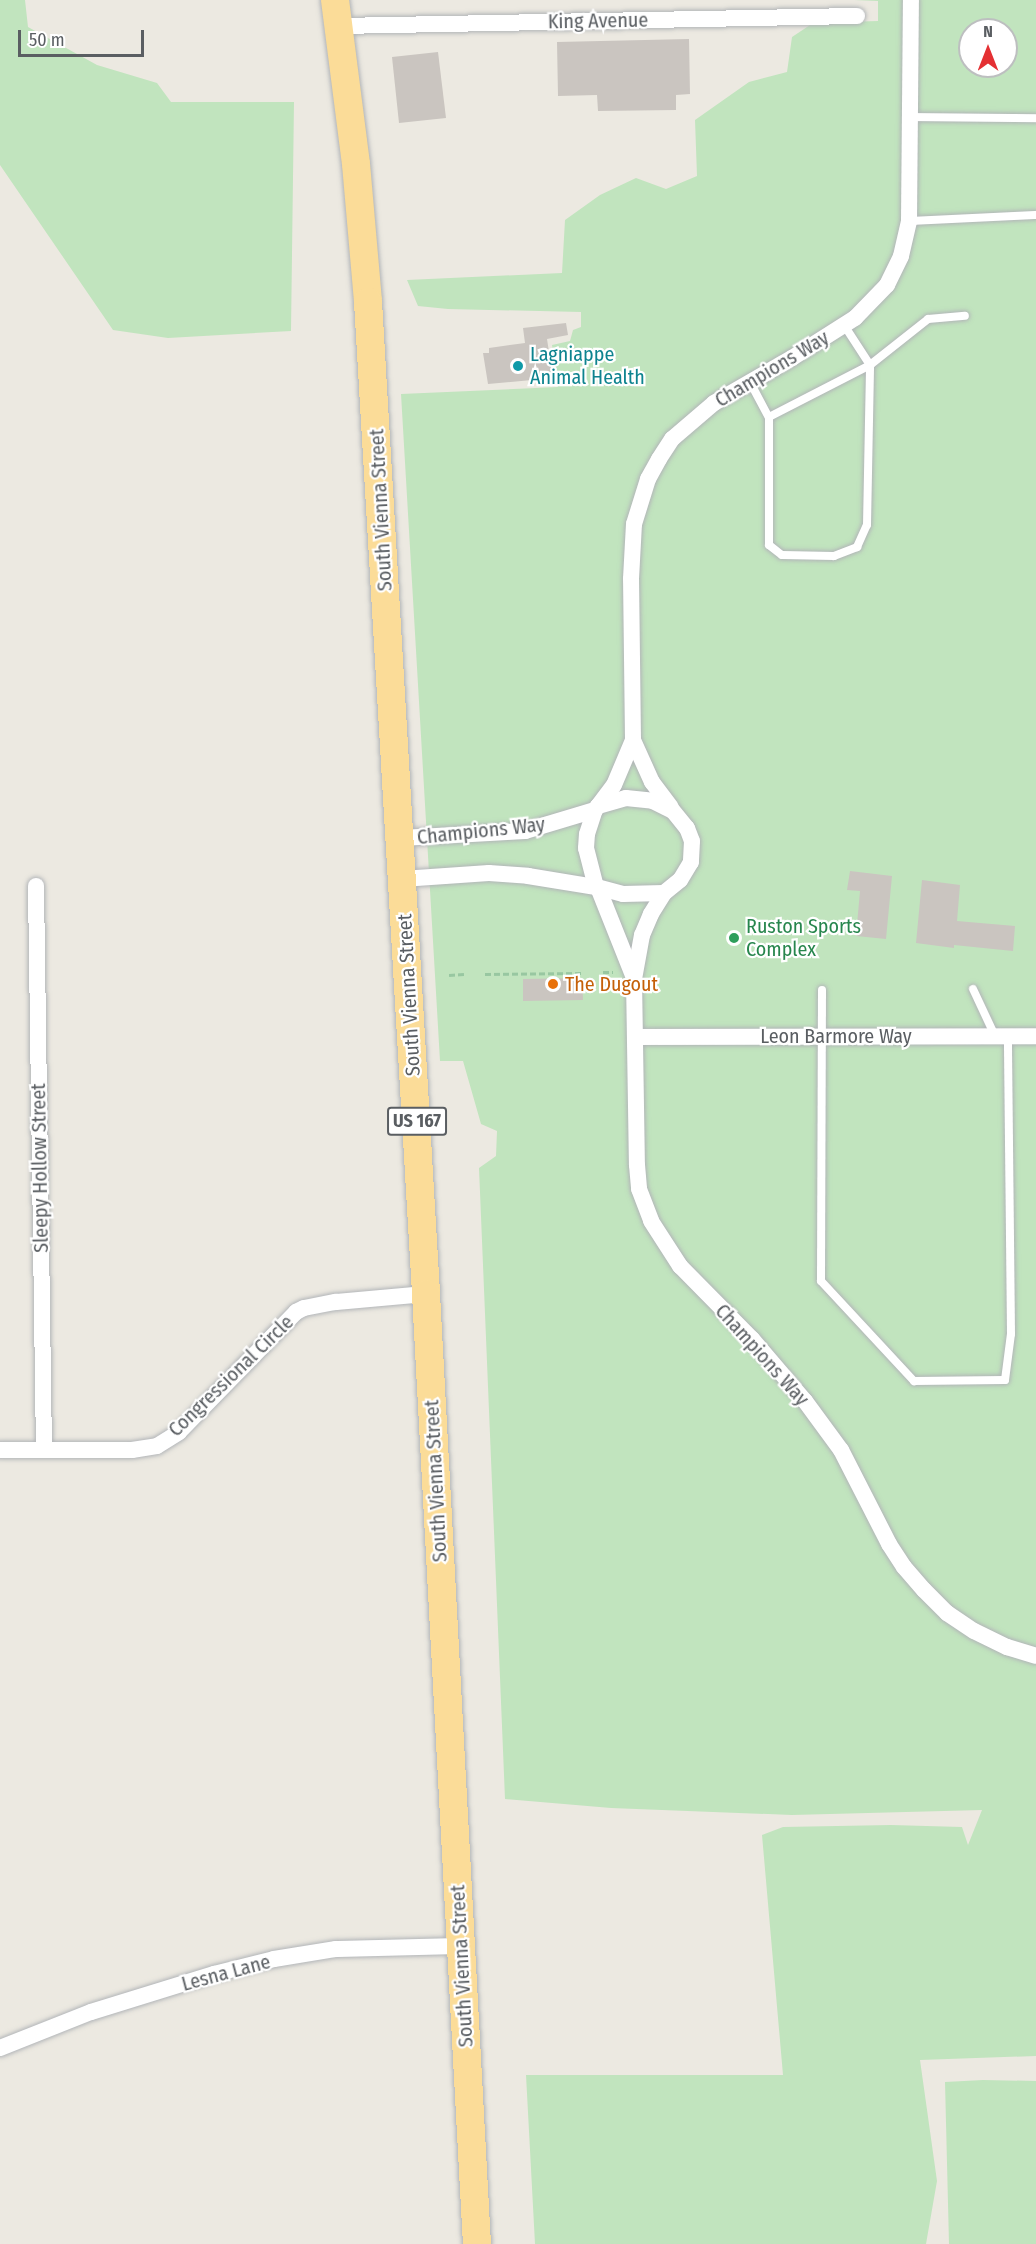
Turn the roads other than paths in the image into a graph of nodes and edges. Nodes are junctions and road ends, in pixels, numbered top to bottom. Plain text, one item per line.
1 (911, 0) edge
2 (337, 13) edge
3 (858, 16) dead end
4 (911, 117) junction
5 (1036, 118) edge
6 (1036, 215) edge
7 (909, 220) junction
8 (965, 316) dead end
9 (844, 325) junction
10 (870, 365) junction
11 (750, 382) junction
12 (769, 417) junction
13 (633, 740) junction
14 (597, 808) junction
15 (673, 811) junction
16 (400, 838) junction
17 (402, 879) junction
18 (36, 886) dead end
19 (597, 888) junction
20 (664, 893) junction
21 (634, 979) junction
22 (973, 989) dead end
23 (822, 990) dead end
24 (822, 1036) junction
25 (1001, 1036) junction
26 (1036, 1036) edge
27 (635, 1037) junction
28 (426, 1294) junction
29 (0, 1450) edge
30 (44, 1450) junction
31 (1036, 1656) edge
32 (461, 1946) junction
33 (0, 2048) edge
34 (477, 2244) edge

1 - 4 street, Champions Way
2 - 3 street, King Avenue
2 - 16 highway, South Vienna Street / US 167
4 - 5 lane
4 - 7 street, Champions Way
6 - 7 lane
7 - 9 street, Champions Way
8 - 10 lane
9 - 10 lane
9 - 11 street, Champions Way
10 - 12 lane
10 - 12 lane
11 - 12 lane
11 - 13 street, Champions Way
13 - 14 street, Champions Way
13 - 15 street, Champions Way
14 - 15 street, Champions Way
14 - 16 street, Champions Way
14 - 19 street, Champions Way
15 - 20 street, Champions Way
16 - 17 highway, South Vienna Street / US 167
17 - 19 street, Champions Way
17 - 28 highway, South Vienna Street / US 167
18 - 30 street, Sleepy Hollow Street
19 - 20 street, Champions Way
19 - 21 street, Champions Way
20 - 21 street, Champions Way
21 - 27 street, Champions Way
22 - 25 lane
23 - 24 lane
24 - 25 street, Leon Barmore Way
24 - 25 lane
24 - 27 street, Leon Barmore Way
25 - 26 street, Leon Barmore Way
27 - 31 street, Champions Way
28 - 30 street, Congressional Circle
28 - 32 highway, South Vienna Street / US 167
29 - 30 street, Congressional Circle
32 - 33 street, Lesna Lane
32 - 34 highway, South Vienna Street / US 167

